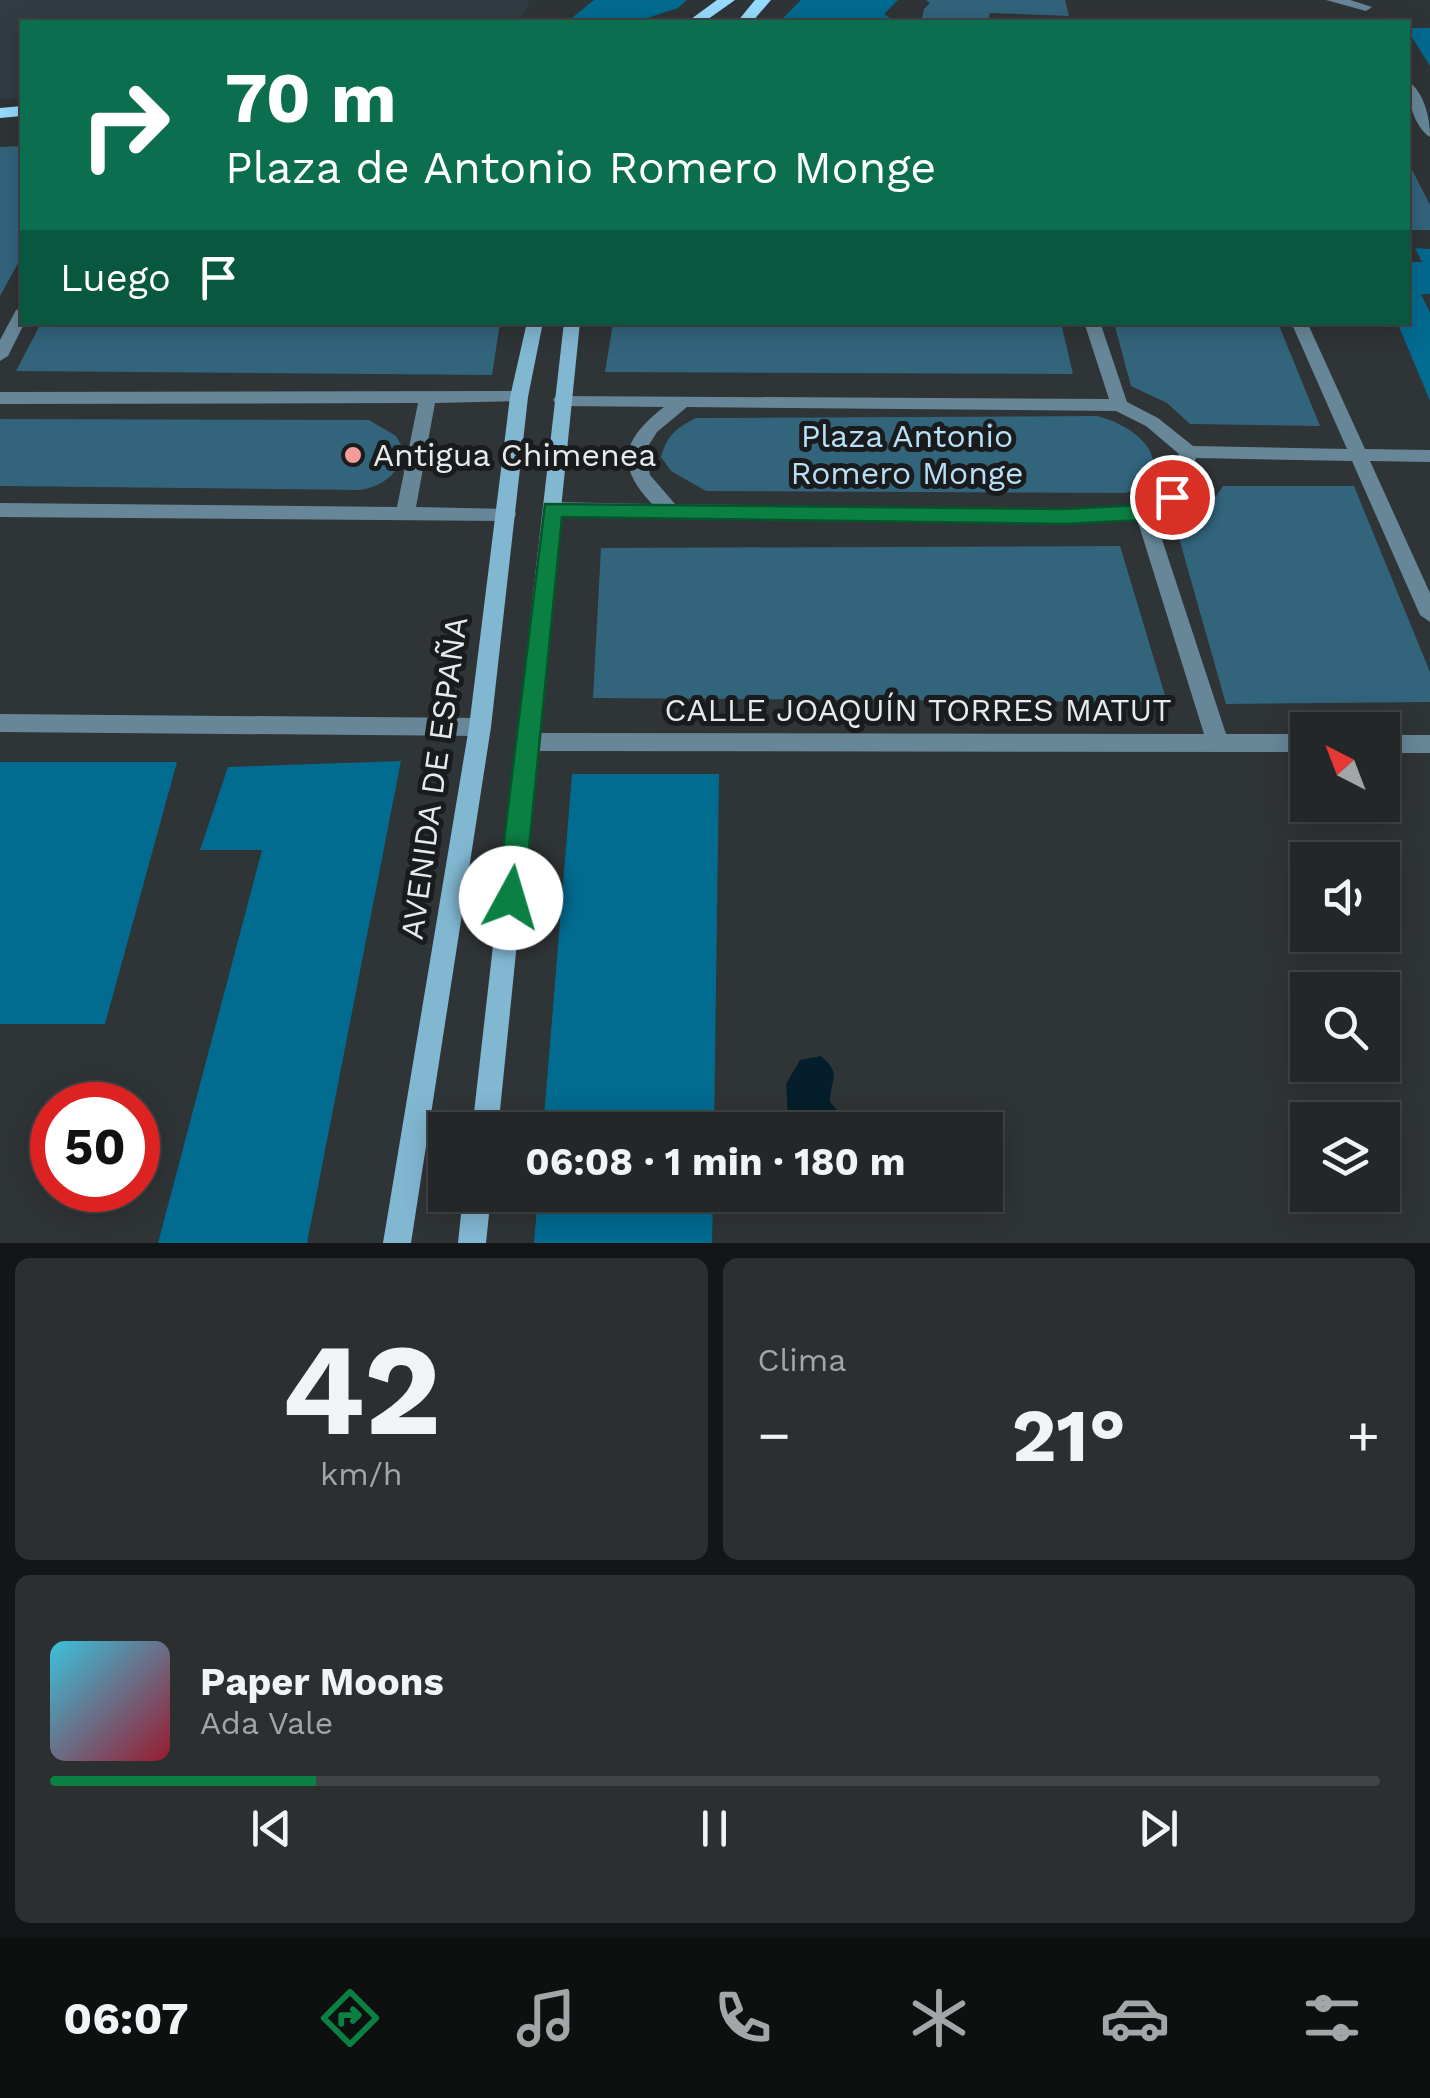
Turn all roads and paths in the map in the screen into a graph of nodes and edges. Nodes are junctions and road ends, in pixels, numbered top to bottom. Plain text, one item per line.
1 (727, 0) edge
2 (763, 0) edge
3 (1332, 0) edge
4 (1366, 3) edge
5 (697, 20) edge
6 (746, 20) edge
7 (1410, 93) edge
8 (1430, 132) edge
9 (20, 317) edge
10 (533, 325) edge
11 (572, 325) edge
12 (1093, 325) edge
13 (1300, 325) edge
14 (0, 356) edge
15 (428, 396) junction
16 (520, 397) junction
17 (0, 398) edge
18 (562, 400) junction
19 (683, 401) junction
20 (1118, 404) junction
21 (1188, 452) junction
22 (1361, 456) junction
23 (1430, 456) edge
24 (0, 510) edge
25 (552, 510) junction
26 (670, 511) junction
27 (1144, 512) junction
28 (405, 513) junction
29 (507, 514) junction
30 (1430, 615) edge
31 (0, 723) edge
32 (480, 727) junction
33 (528, 742) junction
34 (1218, 743) junction
35 (1290, 744) edge
36 (1400, 744) edge
37 (1430, 744) edge
38 (486, 1112) edge
39 (475, 1212) edge
40 (397, 1243) edge
41 (472, 1243) edge

1 - 5 main road
2 - 6 main road
3 - 4 street
7 - 8 street
9 - 14 street
10 - 16 main road, AVENIDA DE ESPAÑA
11 - 18 main road
12 - 20 street
13 - 22 street
15 - 16 street
15 - 17 street
15 - 28 street
16 - 29 main road, AVENIDA DE ESPAÑA
18 - 19 street
18 - 25 main road
19 - 20 street
19 - 26 street
20 - 21 street
21 - 22 street
21 - 27 street
22 - 23 street
22 - 30 street
24 - 28 street
25 - 26 street
25 - 33 main road
26 - 27 street
27 - 34 street
28 - 29 street
29 - 32 main road, AVENIDA DE ESPAÑA
31 - 32 street
32 - 40 main road, AVENIDA DE ESPAÑA
33 - 34 street, CALLE JOAQUÍN TORRES MATUT
33 - 38 main road
34 - 35 street, CALLE JOAQUÍN TORRES MATUT
36 - 37 street
39 - 41 main road

